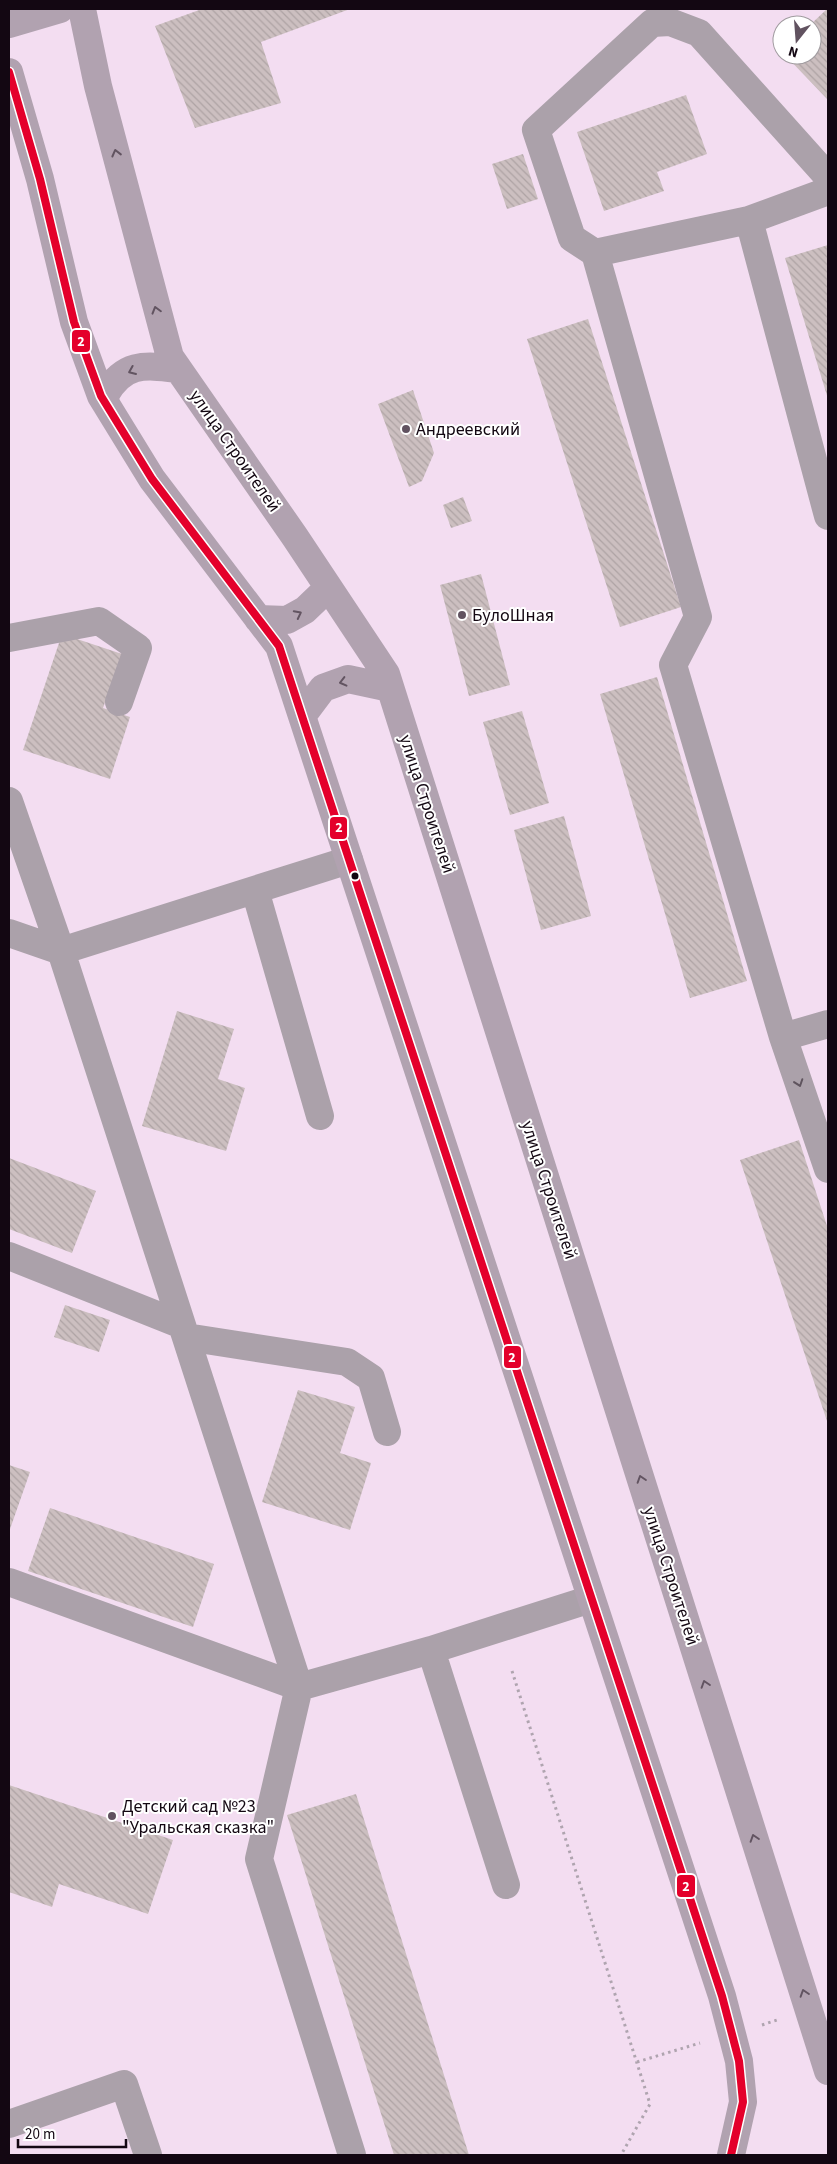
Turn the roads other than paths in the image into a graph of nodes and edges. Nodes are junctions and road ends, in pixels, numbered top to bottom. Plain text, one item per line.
1 (60, 9) edge
2 (82, 9) edge
3 (9, 24) edge
4 (9, 72) edge
5 (828, 178) edge
6 (828, 191) edge
7 (748, 220) junction
8 (595, 253) junction
9 (174, 363) junction
10 (104, 400) junction
11 (828, 516) edge
12 (328, 588) junction
13 (258, 619) junction
14 (9, 638) edge
15 (390, 688) junction
16 (119, 702) dead end
17 (302, 716) junction
18 (9, 801) edge
19 (349, 860) junction
20 (255, 890) junction
21 (9, 933) edge
22 (61, 951) junction
23 (828, 1024) edge
24 (783, 1037) junction
25 (320, 1116) dead end
26 (828, 1169) edge
27 (9, 1256) edge
28 (184, 1331) junction
29 (387, 1432) dead end
30 (9, 1582) edge
31 (592, 1599) junction
32 (431, 1650) junction
33 (299, 1687) junction
34 (506, 1885) dead end
35 (828, 2071) edge
36 (9, 2124) edge
37 (148, 2155) edge
38 (352, 2155) edge
39 (731, 2155) edge

1 - 3 main road
9 -> 2 main road, улица Строителей
4 - 10 main road
5 - 8 street
6 - 7 street
7 - 8 street
7 - 11 street
8 - 24 street
9 -> 10 main road
9 - 12 main road, улица Строителей
10 - 13 main road
13 -> 12 main road
12 - 15 main road, улица Строителей
13 - 17 main road
14 - 16 street
15 -> 17 main road
35 -> 15 main road, улица Строителей
17 - 19 main road
18 - 22 street
19 - 20 street
19 - 31 main road
20 - 22 street
20 - 25 street
21 - 22 street
22 - 28 street
23 - 24 street
24 -> 26 street
27 - 28 street
28 - 29 street
28 - 33 street
30 - 33 street
31 - 32 street
31 - 39 main road
32 - 33 street
32 - 34 street
33 - 38 street
36 - 37 street

